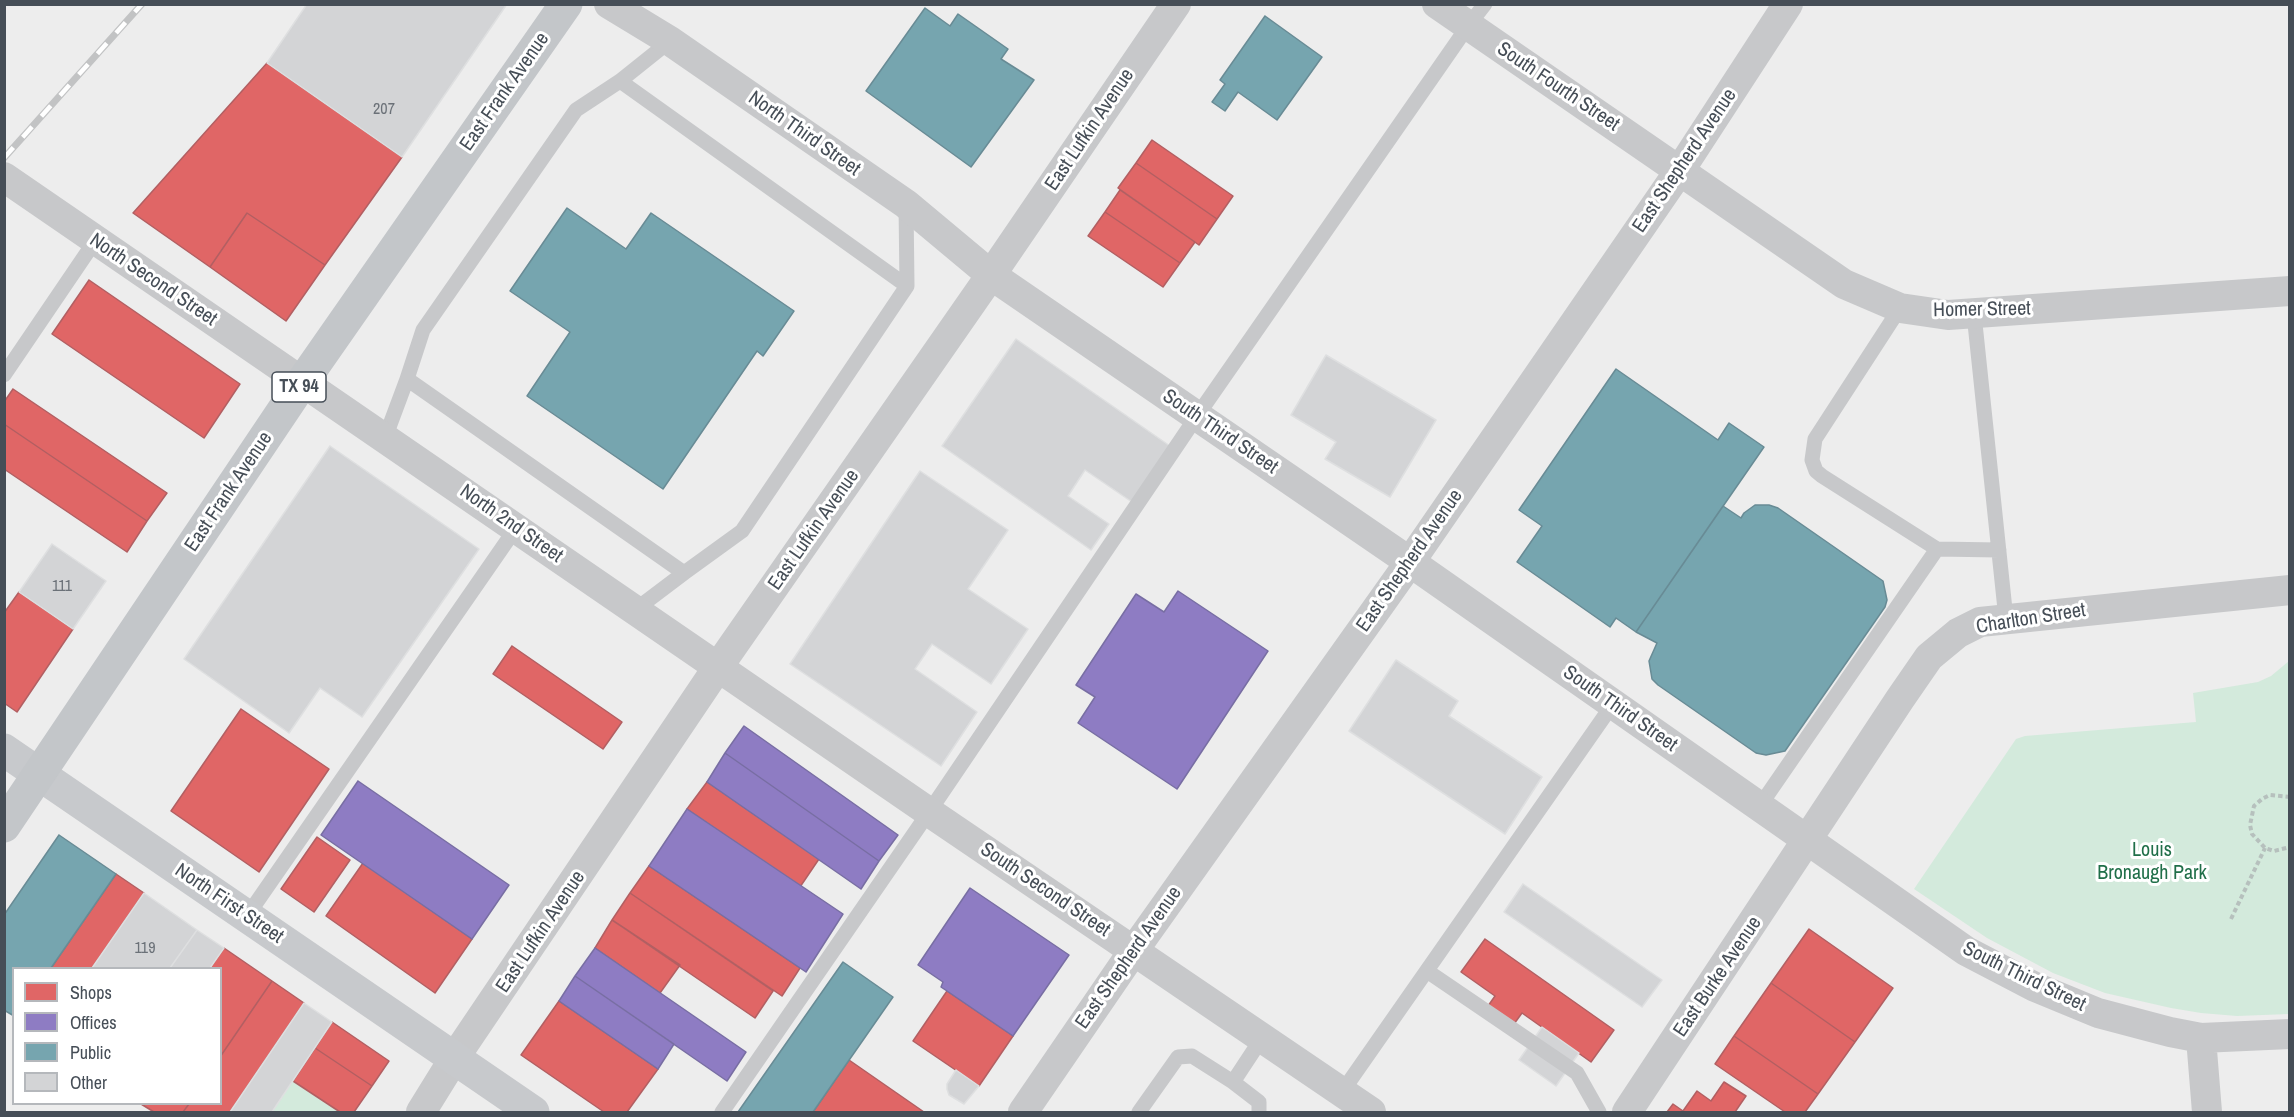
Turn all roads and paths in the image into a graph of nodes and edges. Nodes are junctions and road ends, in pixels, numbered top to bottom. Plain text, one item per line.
1 (566, 4) edge
2 (609, 4) edge
3 (1176, 4) edge
4 (1437, 4) edge
5 (1788, 4) edge
6 (1476, 15) edge
7 (670, 41) junction
8 (620, 81) junction
9 (1680, 170) junction
10 (4, 177) edge
11 (906, 204) junction
12 (95, 241) junction
13 (991, 276) junction
14 (907, 285) junction
15 (2289, 291) edge
16 (1900, 308) junction
17 (1974, 314) junction
18 (4, 375) edge
19 (407, 378) junction
20 (303, 381) junction
21 (1197, 416) junction
22 (385, 438) junction
23 (516, 528) junction
24 (1937, 549) junction
25 (1999, 550) junction
26 (1410, 562) junction
27 (684, 573) junction
28 (2289, 590) edge
29 (635, 610) junction
30 (2006, 619) junction
31 (718, 668) junction
32 (1613, 704) junction
33 (4, 750) edge
34 (40, 775) junction
35 (2289, 797) edge
36 (1759, 807) junction
37 (929, 812) junction
38 (4, 826) edge
39 (1808, 841) junction
40 (2265, 848) junction
41 (2289, 848) edge
42 (247, 916) junction
43 (2231, 919) dead end
44 (1134, 950) junction
45 (1427, 971) junction
46 (2289, 1034) edge
47 (1262, 1038) junction
48 (2201, 1038) junction
49 (455, 1057) junction
50 (1233, 1083) junction
51 (1342, 1092) junction
52 (420, 1113) edge
53 (533, 1113) edge
54 (722, 1113) edge
55 (1023, 1113) edge
56 (1139, 1113) edge
57 (1259, 1113) edge
58 (1371, 1113) edge
59 (1599, 1113) edge
60 (1627, 1113) edge
61 (2207, 1113) edge

1 - 20 main road, East Frank Avenue / TX 94
2 - 7 street, North Third Street
3 - 13 street, East Lufkin Avenue
4 - 6 street, South Fourth Street
5 - 9 street, East Shepherd Avenue
6 - 9 street, South Fourth Street
6 - 21 lane
7 - 8 lane
7 - 11 street, North Third Street
8 - 14 lane
8 - 19 lane
9 - 16 street, Homer Street
9 - 26 street, East Shepherd Avenue
10 - 12 street, North Second Street
11 - 13 street, North Third Street
11 - 14 lane
12 - 18 lane
12 - 20 street, North Second Street
13 - 21 street, South Third Street
13 - 31 street, East Lufkin Avenue
14 - 27 lane
15 - 17 street, Homer Street
16 - 17 street, Homer Street
16 - 24 lane
17 - 25 lane
19 - 22 lane
19 - 27 lane
20 - 22 street, North 2nd Street
20 - 34 main road, East Frank Avenue / TX 94
21 - 26 street, South Third Street
21 - 37 lane
22 - 23 street, North 2nd Street
23 - 29 street, North 2nd Street
23 - 42 lane
24 - 25 lane
24 - 36 lane
25 - 30 lane
26 - 32 street, South Third Street
26 - 44 street, East Shepherd Avenue
27 - 29 lane
28 - 30 street, Charlton Street
29 - 31 street, North 2nd Street
30 - 39 street, Charlton Street
31 - 37 street, South Second Street
31 - 49 street, East Lufkin Avenue
32 - 36 street, South Third Street
32 - 45 lane
33 - 34 main road, North First Street
34 - 38 main road, TX 94
34 - 42 main road, North First Street
35 - 40 path
36 - 39 street, South Third Street
37 - 44 street, South Second Street
37 - 54 lane
39 - 48 street, South Third Street
39 - 60 street, East Burke Avenue
40 - 41 path
40 - 43 path
42 - 49 main road, North First Street
44 - 47 street, South Second Street
44 - 55 street, East Shepherd Avenue
45 - 51 lane
45 - 59 lane
46 - 48 street, South Third Street
47 - 50 lane
47 - 51 street, South Second Street
48 - 61 street
49 - 52 street, East Lufkin Avenue
49 - 53 main road, North First Street
50 - 56 lane
50 - 57 lane
51 - 58 street, South Second Street

